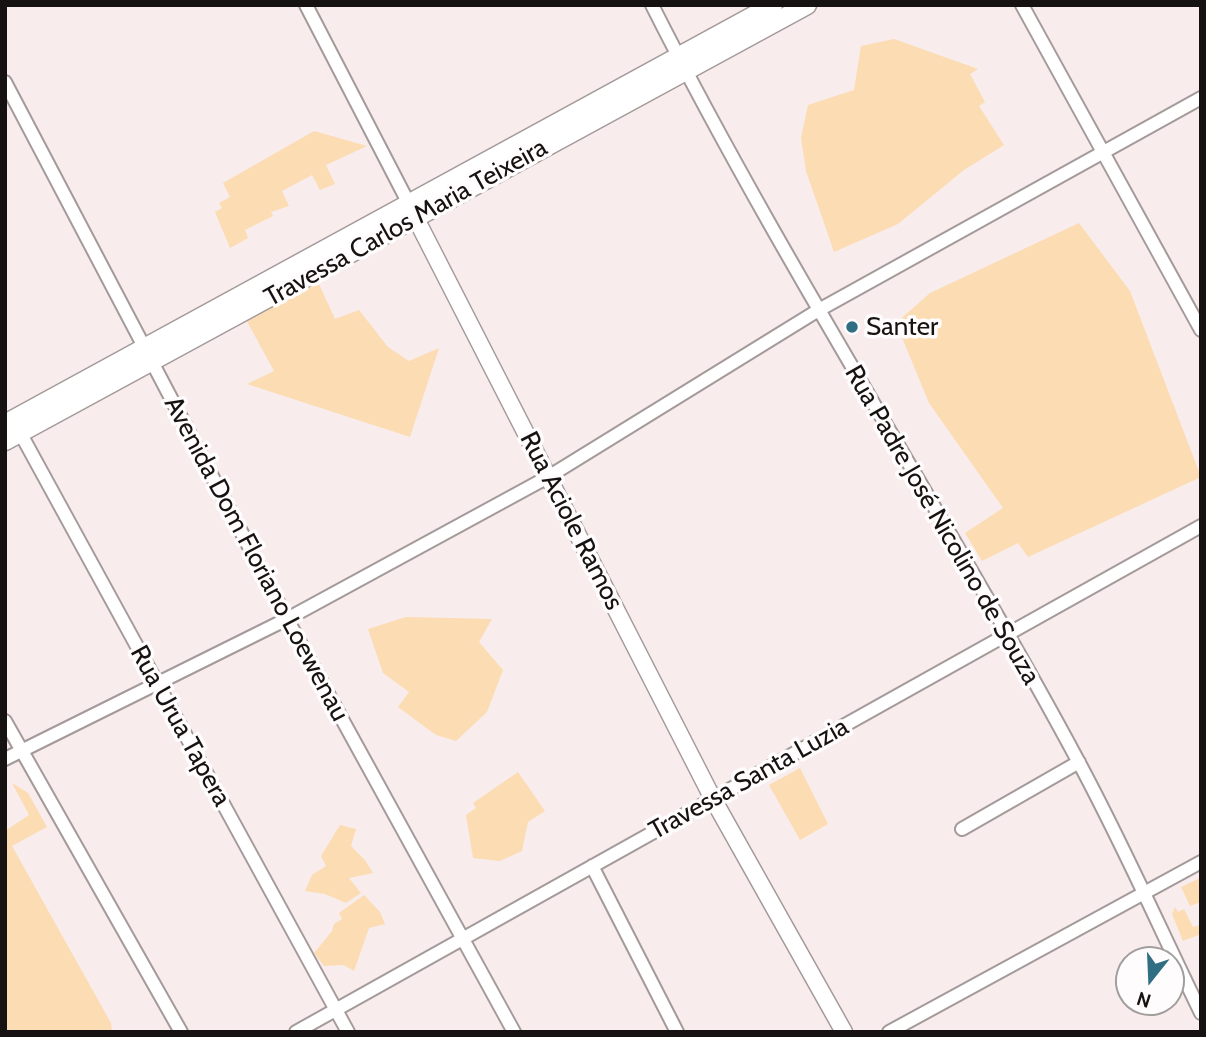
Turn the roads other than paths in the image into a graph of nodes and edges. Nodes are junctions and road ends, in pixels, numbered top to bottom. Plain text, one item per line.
1 (306, 5) edge
2 (652, 5) edge
3 (773, 5) edge
4 (807, 5) edge
5 (1022, 5) edge
6 (682, 64) junction
7 (5, 82) edge
8 (1201, 98) edge
9 (1104, 151) junction
10 (408, 202) junction
11 (416, 218) junction
12 (817, 310) junction
13 (1201, 330) edge
14 (147, 355) junction
15 (11, 430) edge
16 (548, 477) junction
17 (1201, 526) edge
18 (287, 619) junction
19 (1008, 635) junction
20 (157, 684) junction
21 (5, 721) edge
22 (21, 751) junction
23 (5, 759) edge
24 (1079, 762) junction
25 (713, 799) junction
26 (962, 829) dead end
27 (1201, 862) edge
28 (592, 866) junction
29 (1142, 893) junction
30 (462, 937) junction
31 (337, 1010) junction
32 (1201, 1013) edge
33 (181, 1032) edge
34 (296, 1032) edge
35 (348, 1032) edge
36 (514, 1032) edge
37 (677, 1032) edge
38 (844, 1032) edge
39 (889, 1032) edge

1 - 10 street, Rua Aciole Ramos
2 - 6 street, Rua Padre José Nicolino de Souza
3 - 6 main road, Travessa Carlos Maria Teixeira
4 - 6 main road, Travessa Carlos Maria Teixeira
5 - 9 street
6 - 10 main road, Travessa Carlos Maria Teixeira
6 - 11 main road, Travessa Carlos Maria Teixeira
6 - 12 street, Rua Padre José Nicolino de Souza
7 - 14 street, Avenida Dom Floriano Loewenau
8 - 9 street
9 - 12 street
9 - 13 street
10 - 11 street, Rua Aciole Ramos
10 - 14 main road, Travessa Carlos Maria Teixeira
11 - 14 main road, Travessa Carlos Maria Teixeira
11 - 16 street, Rua Aciole Ramos
12 - 16 street
12 - 19 street, Rua Padre José Nicolino de Souza
14 - 15 main road, Travessa Carlos Maria Teixeira
14 - 18 street, Avenida Dom Floriano Loewenau
15 - 20 street, Rua Urua Tapera
16 - 18 street
16 - 25 street, Rua Aciole Ramos
17 - 19 street, Travessa Santa Luzia
18 - 20 street
18 - 30 street, Avenida Dom Floriano Loewenau
19 - 24 street, Rua Padre José Nicolino de Souza
19 - 25 street, Travessa Santa Luzia
20 - 22 street
20 - 31 street, Rua Urua Tapera
21 - 22 street
22 - 23 street
22 - 33 street
24 - 26 street
24 - 29 street, Rua Padre José Nicolino de Souza
25 - 28 street, Travessa Santa Luzia
25 - 38 street, Rua Aciole Ramos
27 - 29 street
28 - 30 street, Travessa Santa Luzia
28 - 37 street
29 - 32 street, Rua Padre José Nicolino de Souza
29 - 39 street
30 - 31 street, Travessa Santa Luzia
30 - 36 street, Avenida Dom Floriano Loewenau
31 - 34 street, Travessa Santa Luzia
31 - 35 street, Rua Urua Tapera

